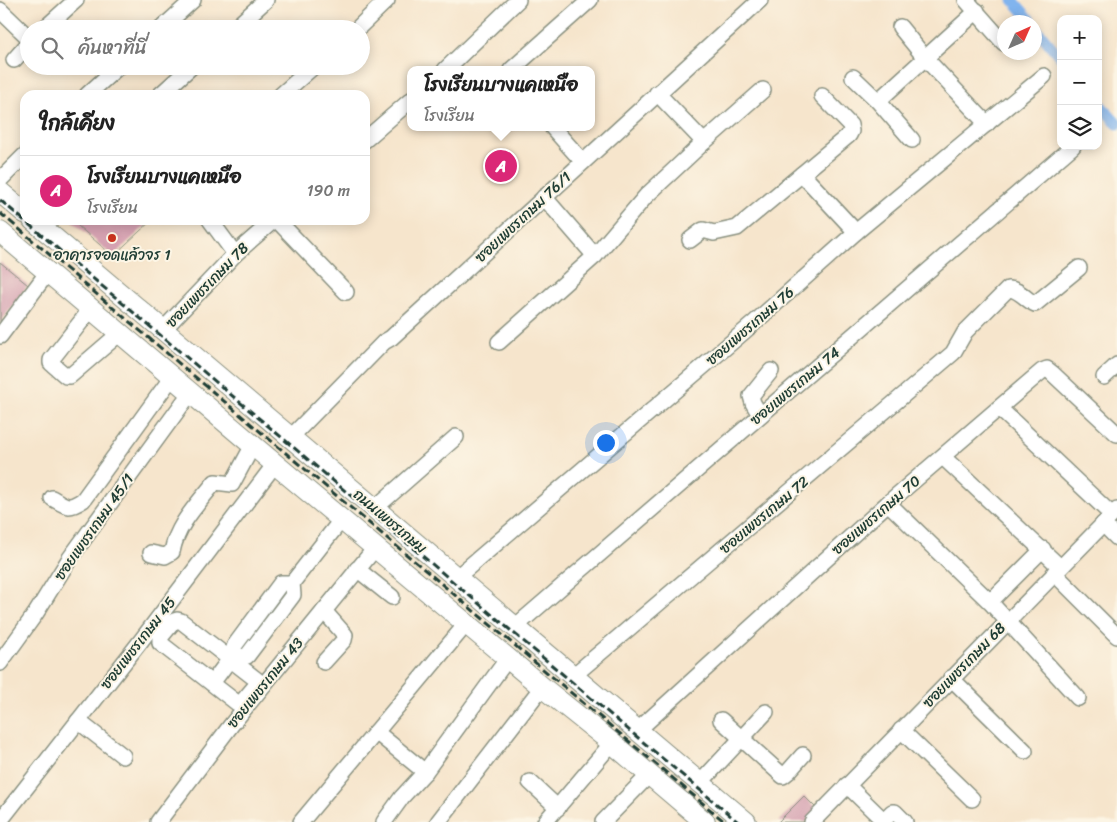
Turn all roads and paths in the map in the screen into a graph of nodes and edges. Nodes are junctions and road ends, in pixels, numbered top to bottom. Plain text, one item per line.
1 (76, 0) edge
2 (193, 0) edge
3 (266, 0) edge
4 (387, 0) edge
5 (518, 0) edge
6 (590, 0) edge
7 (760, 0) edge
8 (966, 0) edge
9 (0, 10) edge
10 (977, 11) junction
11 (54, 20) edge
12 (171, 20) edge
13 (244, 20) edge
14 (366, 20) edge
15 (900, 27) dead end
16 (20, 29) edge
17 (997, 35) edge
18 (20, 54) edge
19 (926, 58) junction
20 (14, 60) dead end
21 (449, 66) edge
22 (516, 66) edge
23 (109, 75) edge
24 (182, 75) edge
25 (304, 75) edge
26 (1044, 76) dead end
27 (853, 77) dead end
28 (92, 90) edge
29 (166, 90) edge
30 (287, 90) edge
31 (763, 90) dead end
32 (657, 93) junction
33 (822, 96) dead end
34 (878, 101) junction
35 (407, 103) edge
36 (987, 124) junction
37 (556, 131) edge
38 (370, 136) edge
39 (912, 140) dead end
40 (704, 142) junction
41 (1068, 150) edge
42 (20, 160) edge
43 (583, 162) junction
44 (802, 174) junction
45 (0, 180) edge
46 (0, 192) edge
47 (544, 197) junction
48 (20, 209) edge
49 (39, 225) edge
50 (214, 225) edge
51 (270, 225) edge
52 (281, 225) edge
53 (0, 232) edge
54 (856, 232) junction
55 (690, 240) dead end
56 (235, 254) junction
57 (595, 256) junction
58 (1079, 268) dead end
59 (48, 272) junction
60 (346, 292) dead end
61 (91, 309) junction
62 (163, 330) junction
63 (120, 333) junction
64 (0, 336) edge
65 (499, 342) dead end
66 (1117, 365) edge
67 (770, 371) dead end
68 (172, 377) junction
69 (1104, 377) dead end
70 (191, 392) junction
71 (999, 408) junction
72 (760, 415) junction
73 (1117, 434) edge
74 (456, 437) dead end
75 (291, 438) junction
76 (252, 445) junction
77 (943, 457) junction
78 (275, 464) junction
79 (52, 498) dead end
80 (888, 503) junction
81 (374, 509) junction
82 (1111, 516) edge
83 (342, 519) junction
84 (1117, 538) edge
85 (376, 547) junction
86 (1043, 550) junction
87 (151, 553) dead end
88 (357, 569) junction
89 (1057, 570) junction
90 (457, 577) junction
91 (392, 597) dead end
92 (990, 602) junction
93 (324, 611) junction
94 (1007, 621) junction
95 (467, 623) junction
96 (516, 626) junction
97 (1117, 636) edge
98 (508, 658) junction
99 (230, 659) junction
100 (0, 662) edge
101 (324, 662) dead end
102 (574, 676) junction
103 (951, 678) junction
104 (212, 683) junction
105 (542, 687) junction
106 (1078, 698) dead end
107 (766, 712) dead end
108 (721, 720) dead end
109 (78, 721) junction
110 (638, 730) junction
111 (901, 730) junction
112 (376, 732) junction
113 (741, 739) junction
114 (617, 747) junction
115 (1025, 752) dead end
116 (667, 755) junction
117 (803, 755) dead end
118 (123, 756) dead end
119 (425, 772) junction
120 (649, 775) junction
121 (530, 782) dead end
122 (700, 783) junction
123 (848, 785) junction
124 (972, 799) dead end
125 (558, 808) junction
126 (0, 821) edge
127 (882, 821) edge
128 (158, 822) edge
129 (301, 822) edge
130 (384, 822) edge
131 (438, 822) edge
132 (545, 822) edge
133 (604, 822) edge
134 (705, 822) edge
135 (746, 822) edge
136 (812, 822) edge
137 (905, 822) edge

1 - 11 street
2 - 12 street
3 - 13 street
4 - 14 street
5 - 21 street
6 - 22 street
7 - 32 street, ซอยเพชรเกษม 76/1
8 - 10 street
9 - 16 street
10 - 17 street
10 - 19 street
15 - 19 street
18 - 20 street
19 - 34 street
19 - 36 street
23 - 28 street
24 - 29 street
25 - 30 street
26 - 36 street, ซอยเพชรเกษม 76
27 - 34 street
31 - 40 street
32 - 40 street
32 - 43 street, ซอยเพชรเกษม 76/1
33 - 44 street
34 - 39 street
35 - 38 street
36 - 54 street, ซอยเพชรเกษม 76
37 - 43 street
40 - 57 street
41 - 72 street, ซอยเพชรเกษม 74
42 - 45 street
43 - 47 street, ซอยเพชรเกษม 76/1
44 - 54 street
44 - 55 street
46 - 48 main road
47 - 57 street
47 - 75 street, ซอยเพชรเกษม 76/1
49 - 62 main road, ถนนเพชรเกษม
50 - 56 street
51 - 56 street, ซอยเพชรเกษม 78
52 - 60 street
53 - 59 main road, ถนนเพชรเกษม
54 - 90 street, ซอยเพชรเกษม 76
56 - 62 street, ซอยเพชรเกษม 78
57 - 65 street
58 - 102 street, ซอยเพชรเกษม 72
59 - 61 main road, ถนนเพชรเกษม
59 - 64 street
61 - 63 main road, ถนนเพชรเกษม
61 - 63 street
62 - 75 main road, ถนนเพชรเกษม
63 - 68 main road, ถนนเพชรเกษม
66 - 69 street
67 - 72 street
68 - 70 main road, ถนนเพชรเกษม
68 - 79 street
70 - 76 main road, ถนนเพชรเกษม
70 - 100 street, ซอยเพชรเกษม 45/1
71 - 73 street, ซอยเพชรเกษม 70
71 - 77 street, ซอยเพชรเกษม 70
71 - 82 street
72 - 96 street, ซอยเพชรเกษม 74
74 - 81 street
75 - 81 main road, ถนนเพชรเกษม
76 - 78 main road, ถนนเพชรเกษม
76 - 87 street
77 - 80 street, ซอยเพชรเกษม 70
77 - 86 street
78 - 83 main road, ถนนเพชรเกษม
78 - 109 street, ซอยเพชรเกษม 45
80 - 92 street
80 - 110 street, ซอยเพชรเกษม 70
81 - 90 main road, ถนนเพชรเกษม
82 - 84 street
82 - 89 street, ซอยเพชรเกษม 68
83 - 85 main road, ถนนเพชรเกษม
83 - 99 street
85 - 88 street, ซอยเพชรเกษม 43
85 - 95 main road, ถนนเพชรเกษม
86 - 89 street
86 - 92 street
88 - 91 street
88 - 93 street, ซอยเพชรเกษม 43
89 - 94 street, ซอยเพชรเกษม 68
89 - 97 street
90 - 96 main road, ถนนเพชรเกษม
92 - 94 street
93 - 101 street
93 - 128 street, ซอยเพชรเกษม 43
94 - 103 street, ซอยเพชรเกษม 68
94 - 106 street
95 - 98 main road, ถนนเพชรเกษม
95 - 112 street
96 - 102 main road, ถนนเพชรเกษม
98 - 105 main road, ถนนเพชรเกษม
98 - 119 street
99 - 104 street
99 - 104 street
99 - 104 street
102 - 110 main road, ถนนเพชรเกษม
103 - 111 street, ซอยเพชรเกษม 68
103 - 115 street
105 - 114 main road, ถนนเพชรเกษม
105 - 131 street
107 - 113 street
108 - 113 street
109 - 118 street
109 - 126 street, ซอยเพชรเกษม 45
110 - 114 main road
110 - 116 main road, ถนนเพชรเกษม
111 - 123 street, ซอยเพชรเกษม 68
111 - 124 street
112 - 119 street
112 - 129 street
113 - 117 street
113 - 122 street
114 - 120 main road, ถนนเพชรเกษม
114 - 125 street
116 - 120 main road
116 - 122 main road, ถนนเพชรเกษม
119 - 130 street
120 - 133 street
120 - 134 main road, ถนนเพชรเกษม
121 - 125 street
122 - 135 main road, ถนนเพชรเกษม
123 - 127 street
123 - 136 street, ซอยเพชรเกษม 68
125 - 132 street
127 - 137 street

